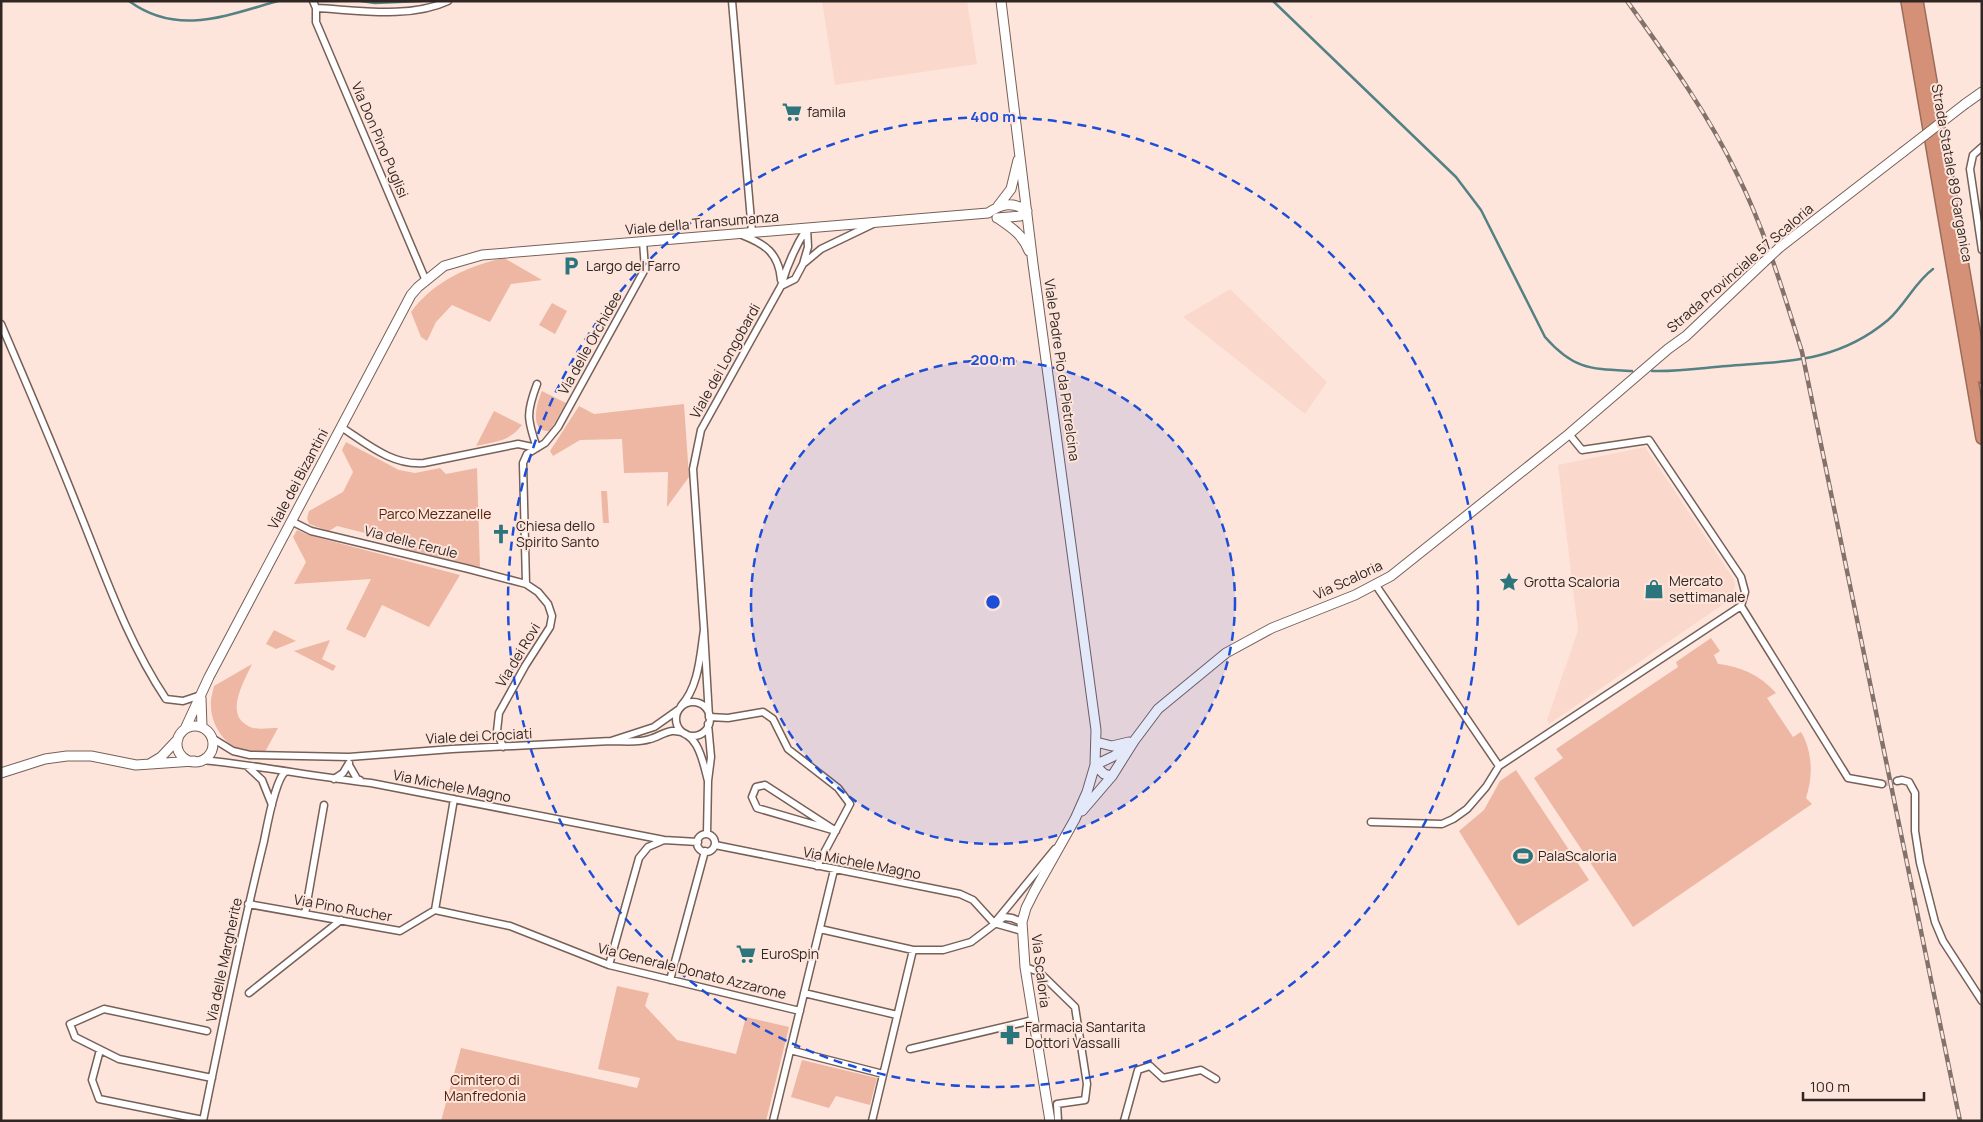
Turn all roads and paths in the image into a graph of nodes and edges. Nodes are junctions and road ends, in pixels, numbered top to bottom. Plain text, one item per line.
1 (448, 1) edge
2 (732, 1) edge
3 (1001, 1) edge
4 (1907, 1) edge
5 (1917, 1) edge
6 (314, 5) edge
7 (1982, 92) edge
8 (1982, 147) edge
9 (1020, 152) junction
10 (998, 206) junction
11 (1027, 211) junction
12 (988, 213) junction
13 (999, 219) junction
14 (877, 222) junction
15 (807, 228) junction
16 (752, 232) junction
17 (738, 234) junction
18 (644, 242) junction
19 (1982, 250) edge
20 (803, 264) junction
21 (1033, 264) junction
22 (426, 281) junction
23 (781, 286) junction
24 (1, 324) edge
25 (1982, 377) edge
26 (537, 384) dead end
27 (340, 427) junction
28 (1569, 434) junction
29 (1982, 438) edge
30 (537, 448) junction
31 (291, 520) junction
32 (526, 584) junction
33 (1375, 584) junction
34 (1741, 606) junction
35 (704, 630) junction
36 (201, 695) junction
37 (679, 708) junction
38 (709, 717) junction
39 (708, 724) junction
40 (202, 727) junction
41 (185, 728) junction
42 (684, 734) junction
43 (212, 738) junction
44 (178, 739) junction
45 (1134, 740) junction
46 (611, 741) junction
47 (1096, 742) junction
48 (503, 747) junction
49 (349, 757) junction
50 (197, 761) junction
51 (149, 764) junction
52 (349, 765) junction
53 (1094, 765) junction
54 (245, 766) junction
55 (1499, 766) junction
56 (285, 772) junction
57 (1, 773) edge
58 (1112, 776) junction
59 (334, 779) junction
60 (708, 781) junction
61 (1897, 781) dead end
62 (371, 782) junction
63 (1882, 784) tunnel mouth
64 (454, 799) junction
65 (272, 805) junction
66 (324, 805) dead end
67 (1075, 819) junction
68 (1371, 822) dead end
69 (836, 831) junction
70 (707, 834) junction
71 (664, 840) junction
72 (698, 842) junction
73 (715, 845) junction
74 (1059, 845) junction
75 (705, 851) junction
76 (817, 866) junction
77 (834, 870) junction
78 (248, 904) junction
79 (435, 910) junction
80 (305, 914) junction
81 (341, 920) junction
82 (994, 923) junction
83 (1022, 926) junction
84 (820, 929) junction
85 (913, 950) junction
86 (609, 965) junction
87 (1025, 967) junction
88 (670, 980) junction
89 (249, 993) dead end
90 (804, 993) junction
91 (1982, 1001) edge
92 (800, 1011) junction
93 (897, 1015) junction
94 (1033, 1020) junction
95 (207, 1031) dead end
96 (910, 1049) dead end
97 (100, 1050) junction
98 (790, 1050) junction
99 (883, 1074) junction
100 (212, 1078) junction
101 (1216, 1079) dead end
102 (203, 1121) edge
103 (773, 1121) edge
104 (872, 1121) edge
105 (1050, 1121) edge
106 (1058, 1121) edge
107 (1124, 1121) edge

1 - 6 street
2 - 16 street
3 - 9 street, Viale Padre Pio da Pietrelcina
4 - 29 highway, Strada Statale 89 Garganica
5 - 25 highway, Strada Statale 89 Garganica
6 - 22 street, Via Don Pino Puglisi
7 - 28 street, Strada Provinciale 57 Scaloria, bridge
8 - 19 street
9 - 10 street
9 - 11 street, Viale Padre Pio da Pietrelcina
10 - 11 street
10 - 12 street
11 - 13 street
11 - 21 street, Viale Padre Pio da Pietrelcina
12 - 13 street
12 - 14 street, Viale della Transumanza
13 - 21 street
14 - 15 street, Viale della Transumanza
14 - 20 street, Viale dei Longobardi
15 - 16 street, Viale della Transumanza
15 - 20 street, Viale dei Longobardi
15 - 23 street, Viale dei Longobardi
16 - 17 street, Viale della Transumanza
17 - 18 street, Viale della Transumanza
17 - 23 street
18 - 22 street, Viale della Transumanza
18 - 30 street, Via delle Orchidee
20 - 23 street, Viale dei Longobardi
21 - 47 street, Viale Padre Pio da Pietrelcina
22 - 27 street, Viale dei Bizantini
23 - 35 street, Viale dei Longobardi
24 - 36 street
26 - 30 street
27 - 30 street
27 - 31 street, Viale dei Bizantini
28 - 33 street, Via Scaloria
28 - 34 street
30 - 32 street, Via delle Orchidee
31 - 32 street, Via delle Ferule
31 - 36 street, Viale dei Bizantini
32 - 48 street, Via dei Rovi
33 - 45 street, Via Scaloria
33 - 55 street
34 - 55 street
34 - 63 street
35 - 37 street, Viale dei Longobardi
35 - 38 street, Viale dei Longobardi
36 - 40 street, Viale dei Bizantini
36 - 41 street, Viale dei Bizantini
37 - 38 street
37 - 42 street
37 - 46 street, Viale dei Crociati
38 - 39 street
38 - 69 street
39 - 42 street, Viale dei Crociati
39 - 60 street
40 - 41 street
40 - 43 street
41 - 44 street
42 - 46 street, Viale dei Crociati
42 - 60 street
43 - 49 street, Viale dei Crociati
43 - 50 street
44 - 50 street
44 - 51 street
45 - 47 street
45 - 53 street, Via Scaloria
45 - 58 street, Via Scaloria
46 - 48 street, Viale dei Crociati
47 - 53 street, Via Scaloria
48 - 49 street, Viale dei Crociati
49 - 52 street
50 - 51 street
50 - 54 street, Via Michele Magno
51 - 57 street
52 - 59 street
52 - 62 street
53 - 58 street
53 - 67 street, Via Scaloria
54 - 56 street, Via Michele Magno
54 - 65 street
55 - 68 street
56 - 59 street, Via Michele Magno
56 - 65 street, Via delle Margherite
58 - 67 street, Via Scaloria
59 - 62 street, Via Michele Magno
60 - 70 street
61 - 91 street
62 - 64 street, Via Michele Magno
64 - 71 street, Via Michele Magno
64 - 79 street
65 - 78 street, Via delle Margherite
66 - 80 street
67 - 74 street, Via Scaloria
69 - 69 street
69 - 76 street
70 - 72 street
70 - 73 street
71 - 72 street, Via Michele Magno
71 - 86 street
72 - 75 street
73 - 75 street
73 - 76 street, Via Michele Magno
74 - 82 street, Via Scaloria
74 - 83 street, Via Scaloria
75 - 88 street
76 - 77 street, Via Michele Magno
77 - 82 street, Via Michele Magno
77 - 84 street
78 - 80 street, Via Pino Rucher
78 - 100 street, Via delle Margherite
79 - 81 street, Via Pino Rucher
79 - 86 street, Via Generale Donato Azzarone
80 - 81 street, Via Pino Rucher
81 - 89 street
82 - 83 street
82 - 85 street, Via Scaloria
83 - 87 street, Via Scaloria
84 - 85 street, Via Scaloria
84 - 90 street
85 - 93 street
86 - 88 street, Via Generale Donato Azzarone
87 - 94 street, Via Scaloria
87 - 106 street
88 - 92 street, Via Generale Donato Azzarone
90 - 92 street
90 - 93 street
92 - 98 street
93 - 99 street
94 - 96 street, Via Scaloria
94 - 105 street, Via Scaloria
95 - 97 street
97 - 100 street
97 - 102 street
98 - 99 street
98 - 103 street
99 - 104 street
100 - 102 street, Via delle Margherite
101 - 107 street

